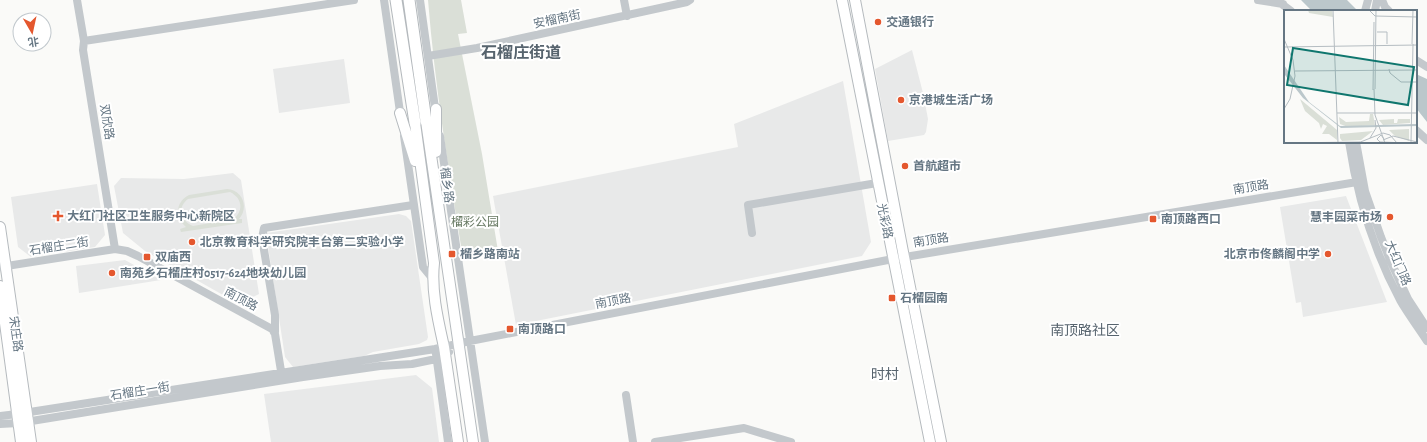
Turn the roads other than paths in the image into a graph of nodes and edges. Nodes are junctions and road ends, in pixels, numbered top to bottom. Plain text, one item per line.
1 (77, 0) edge
2 (354, 0) edge
3 (384, 0) edge
4 (396, 0) edge
5 (409, 0) edge
6 (420, 0) edge
7 (624, 0) edge
8 (690, 0) edge
9 (842, 0) edge
10 (855, 0) edge
11 (1258, 0) edge
12 (1368, 0) edge
13 (1382, 0) edge
14 (1280, 2) edge
15 (1291, 10) edge
16 (1365, 10) edge
17 (1388, 10) edge
18 (627, 16) junction
19 (84, 41) junction
20 (428, 56) junction
21 (1417, 61) edge
22 (1427, 67) edge
23 (436, 109) junction
24 (400, 114) junction
25 (420, 122) junction
26 (1417, 131) edge
27 (1427, 140) edge
28 (1350, 143) edge
29 (1356, 143) edge
30 (1360, 182) junction
31 (877, 183) junction
32 (436, 186) junction
33 (424, 189) junction
34 (413, 205) junction
35 (0, 227) edge
36 (752, 233) dead end
37 (115, 249) junction
38 (904, 257) junction
39 (893, 259) junction
40 (3, 267) edge
41 (432, 278) junction
42 (0, 286) edge
43 (1427, 328) edge
44 (275, 332) junction
45 (470, 341) junction
46 (1427, 341) edge
47 (459, 344) junction
48 (440, 353) junction
49 (282, 377) junction
50 (626, 395) dead end
51 (0, 416) edge
52 (23, 418) junction
53 (0, 424) edge
54 (21, 442) edge
55 (31, 442) edge
56 (448, 442) edge
57 (458, 442) edge
58 (473, 442) edge
59 (485, 442) edge
60 (633, 442) edge
61 (655, 442) edge
62 (791, 442) edge
63 (930, 442) edge
64 (941, 442) edge

1 - 19 street, 双欣路
2 - 19 street
3 - 24 street, 榴乡路
4 - 25 highway, 榴乡路
5 - 25 highway, 榴乡路
6 - 20 street, 榴乡路
7 - 18 street
8 - 18 street, 安榴南街
9 - 31 main road, 光彩路
10 - 38 main road, 光彩路
11 - 14 street
12 - 16 street
13 - 17 street
14 - 15 street
18 - 20 street, 安榴南街
19 - 37 street, 双欣路
20 - 23 street, 榴乡路
21 - 22 street
23 - 32 main road
23 - 45 street, 榴乡路
24 - 33 main road
24 - 34 street, 榴乡路
25 - 32 main road, 榴乡路
25 - 33 main road, 榴乡路
26 - 27 street
28 - 30 street, 大红门路
29 - 30 street, 大红门路
30 - 38 street, 南顶路
30 - 43 street, 大红门路
30 - 46 street, 大红门路
31 - 36 street
31 - 39 main road, 光彩路
32 - 47 main road, 榴乡路
33 - 41 main road, 榴乡路
34 - 41 street, 榴乡路
34 - 44 street
35 - 40 main road, 宋庄路
37 - 40 street, 石榴庄二街
37 - 44 street, 南顶路
38 - 39 street, 南顶路
38 - 64 main road, 光彩路
39 - 45 street, 南顶路
39 - 63 main road, 光彩路
40 - 52 main road, 宋庄路
41 - 48 main road, 榴乡路
42 - 52 main road, 宋庄路
44 - 49 street
45 - 47 street, 南顶路
45 - 59 street, 榴乡路
47 - 48 street, 南顶路
47 - 58 main road, 榴乡路
48 - 49 street, 南顶路
48 - 56 street, 榴乡路
48 - 57 main road, 榴乡路
49 - 52 street, 石榴庄一街
50 - 60 street
51 - 52 street, 石榴庄一街
52 - 53 street, 石榴庄一街
52 - 54 main road, 宋庄路
52 - 55 main road, 宋庄路
61 - 62 street

